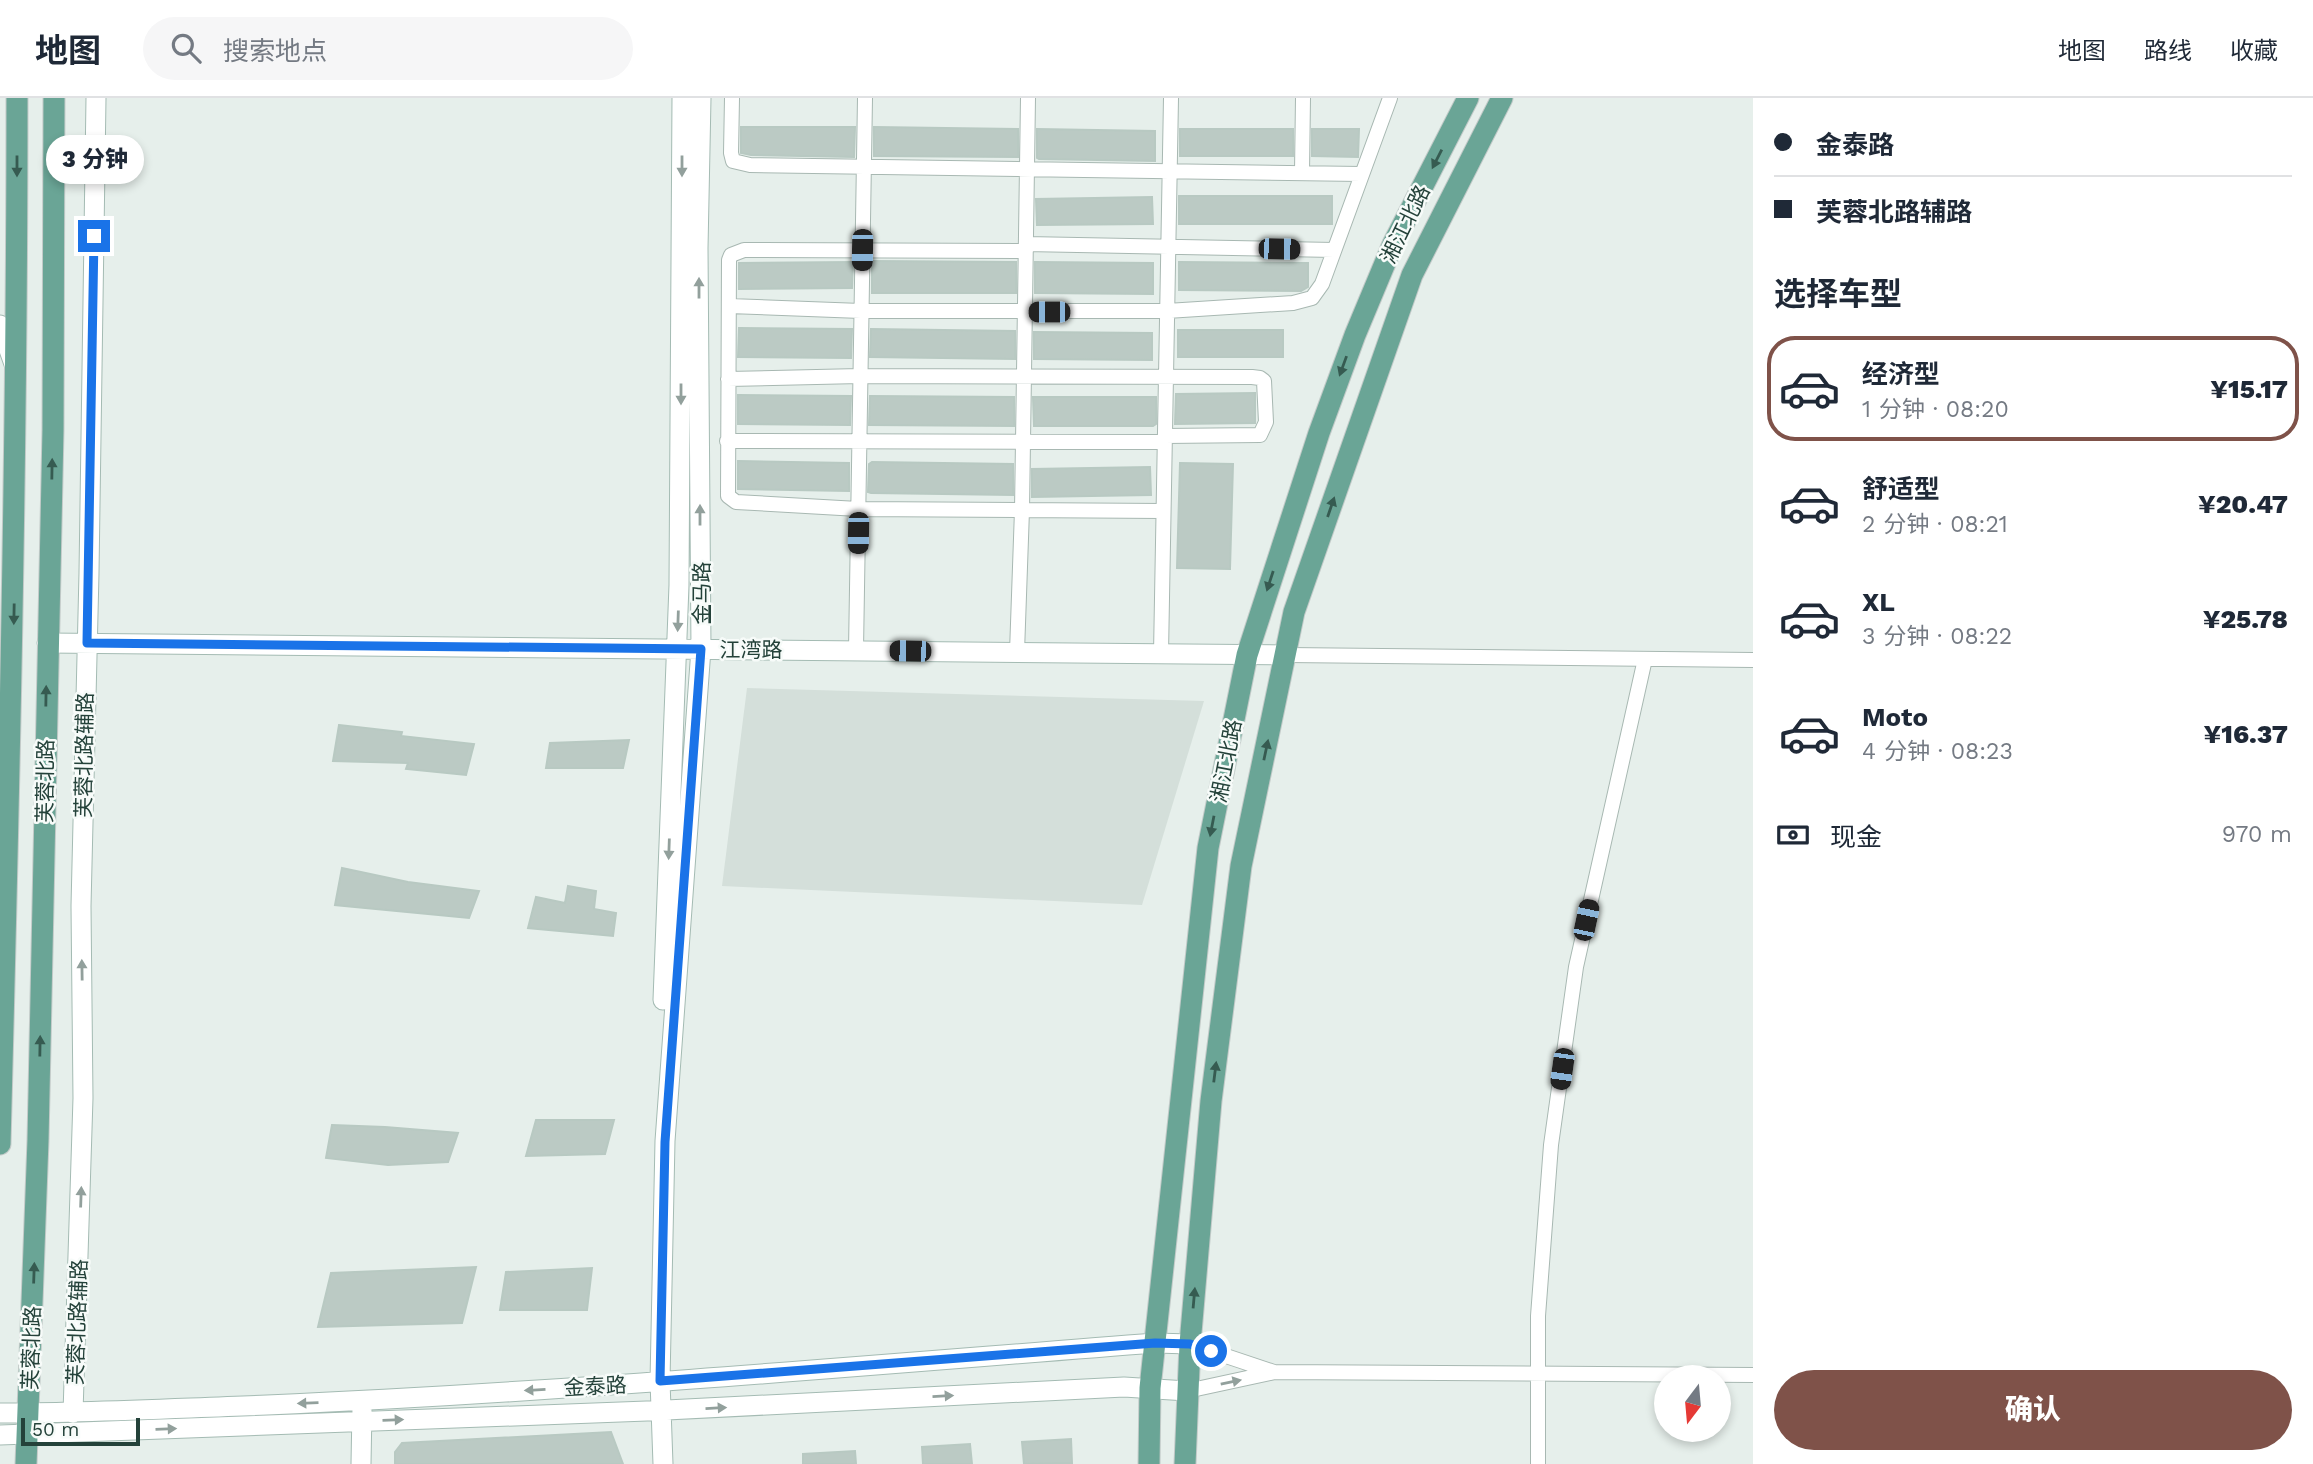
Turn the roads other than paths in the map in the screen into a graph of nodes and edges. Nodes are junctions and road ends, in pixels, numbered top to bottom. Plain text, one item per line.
1 (17, 98) edge
2 (54, 98) edge
3 (96, 98) edge
4 (682, 98) edge
5 (701, 98) edge
6 (732, 98) edge
7 (865, 98) edge
8 (1028, 98) edge
9 (1171, 98) edge
10 (1303, 98) edge
11 (1390, 98) edge
12 (1468, 98) edge
13 (1502, 98) edge
14 (864, 166) junction
15 (1027, 168) junction
16 (1170, 170) junction
17 (1302, 172) junction
18 (1361, 174) junction
19 (1168, 247) junction
20 (1026, 248) junction
21 (862, 250) junction
22 (1334, 250) junction
23 (729, 306) junction
24 (862, 311) junction
25 (1167, 311) junction
26 (1025, 312) junction
27 (0, 325) edge
28 (17, 371) junction
29 (860, 376) junction
30 (1024, 377) junction
31 (1166, 378) junction
32 (728, 379) junction
33 (1165, 439) junction
34 (727, 442) junction
35 (859, 442) junction
36 (1023, 442) junction
37 (858, 509) junction
38 (1022, 510) junction
39 (1163, 511) junction
40 (15, 555) junction
41 (0, 589) edge
42 (47, 643) junction
43 (87, 643) junction
44 (677, 649) junction
45 (701, 649) junction
46 (856, 650) junction
47 (1017, 652) junction
48 (1161, 654) junction
49 (1247, 655) junction
50 (1287, 655) junction
51 (1645, 659) junction
52 (1753, 660) edge
53 (0, 1144) edge
54 (1155, 1343) junction
55 (1190, 1344) junction
56 (1275, 1373) junction
57 (1539, 1374) junction
58 (1753, 1376) edge
59 (653, 1382) junction
60 (1150, 1388) junction
61 (1187, 1391) junction
62 (362, 1401) junction
63 (654, 1411) junction
64 (0, 1413) edge
65 (29, 1413) junction
66 (73, 1413) junction
67 (362, 1421) junction
68 (0, 1435) edge
69 (29, 1435) junction
70 (26, 1464) edge
71 (36, 1464) edge
72 (361, 1464) edge
73 (650, 1464) edge
74 (663, 1464) edge
75 (1149, 1464) edge
76 (1185, 1464) edge
77 (1538, 1464) edge

1 -> 28 main road, 芙蓉北路
42 -> 2 main road, 芙蓉北路
3 - 43 street, 芙蓉北路辅路
4 -> 44 street, 金马路
45 -> 5 street, 金马路
6 - 14 street
7 - 14 street
8 - 15 street
9 - 16 street
10 - 17 street
11 - 18 street
12 -> 49 main road, 湘江北路
50 -> 13 main road, 湘江北路
14 - 15 street
14 - 21 street
15 - 16 street
15 - 20 street
16 - 17 street
16 - 19 street
17 - 18 street
18 - 22 street
19 - 20 street
19 - 22 street
19 - 25 street
20 - 21 street
20 - 26 street
21 - 23 street
21 - 24 street
22 - 25 street
23 - 24 street
23 - 32 street
24 - 26 street
24 - 29 street
25 - 26 street
25 - 31 street
26 - 30 street
27 - 28 street
28 - 40 main road, 芙蓉北路
29 - 30 street
29 - 32 street
29 - 35 street
30 - 31 street
30 - 36 street
31 - 33 street
31 - 33 street
32 - 34 street
33 - 36 street
33 - 39 street
34 - 35 street
34 - 37 street
35 - 36 street
35 - 37 street
36 - 38 street
37 - 38 street
37 - 46 street
38 - 39 street
38 - 47 street
39 - 48 street
40 - 41 street
40 -> 53 main road, 芙蓉北路
42 - 43 street, 江湾路
65 -> 42 main road, 芙蓉北路
43 - 44 street, 江湾路
66 -> 43 street, 芙蓉北路辅路
44 - 45 street, 江湾路
44 -> 59 street, 金马路
45 - 46 street, 江湾路
45 - 59 street, 金马路
46 - 47 street, 江湾路
47 - 48 street, 江湾路
48 - 49 street, 江湾路
49 - 50 street, 江湾路
49 -> 54 main road, 湘江北路
50 - 51 street
55 -> 50 main road, 湘江北路
51 - 52 street
51 - 57 street
54 - 55 street, 金泰路
54 - 59 street, 金泰路
54 - 60 main road, 湘江北路
55 - 56 street
55 - 61 main road, 湘江北路
56 - 57 street
61 -> 56 street
57 - 58 street
57 - 77 street
59 -> 62 street, 金泰路
59 - 63 street, 金马路
60 - 61 street
63 -> 60 street
60 - 75 main road, 湘江北路
61 - 76 main road, 湘江北路
62 -> 66 street, 金泰路
62 - 67 street
67 -> 63 street
63 - 73 street, 金马路
63 - 74 street, 金马路
64 - 65 street, 金泰路
65 - 66 street, 金泰路
65 - 69 main road, 芙蓉北路
69 -> 67 street
67 - 72 street
68 - 69 street
69 - 70 main road, 芙蓉北路
69 - 71 street

